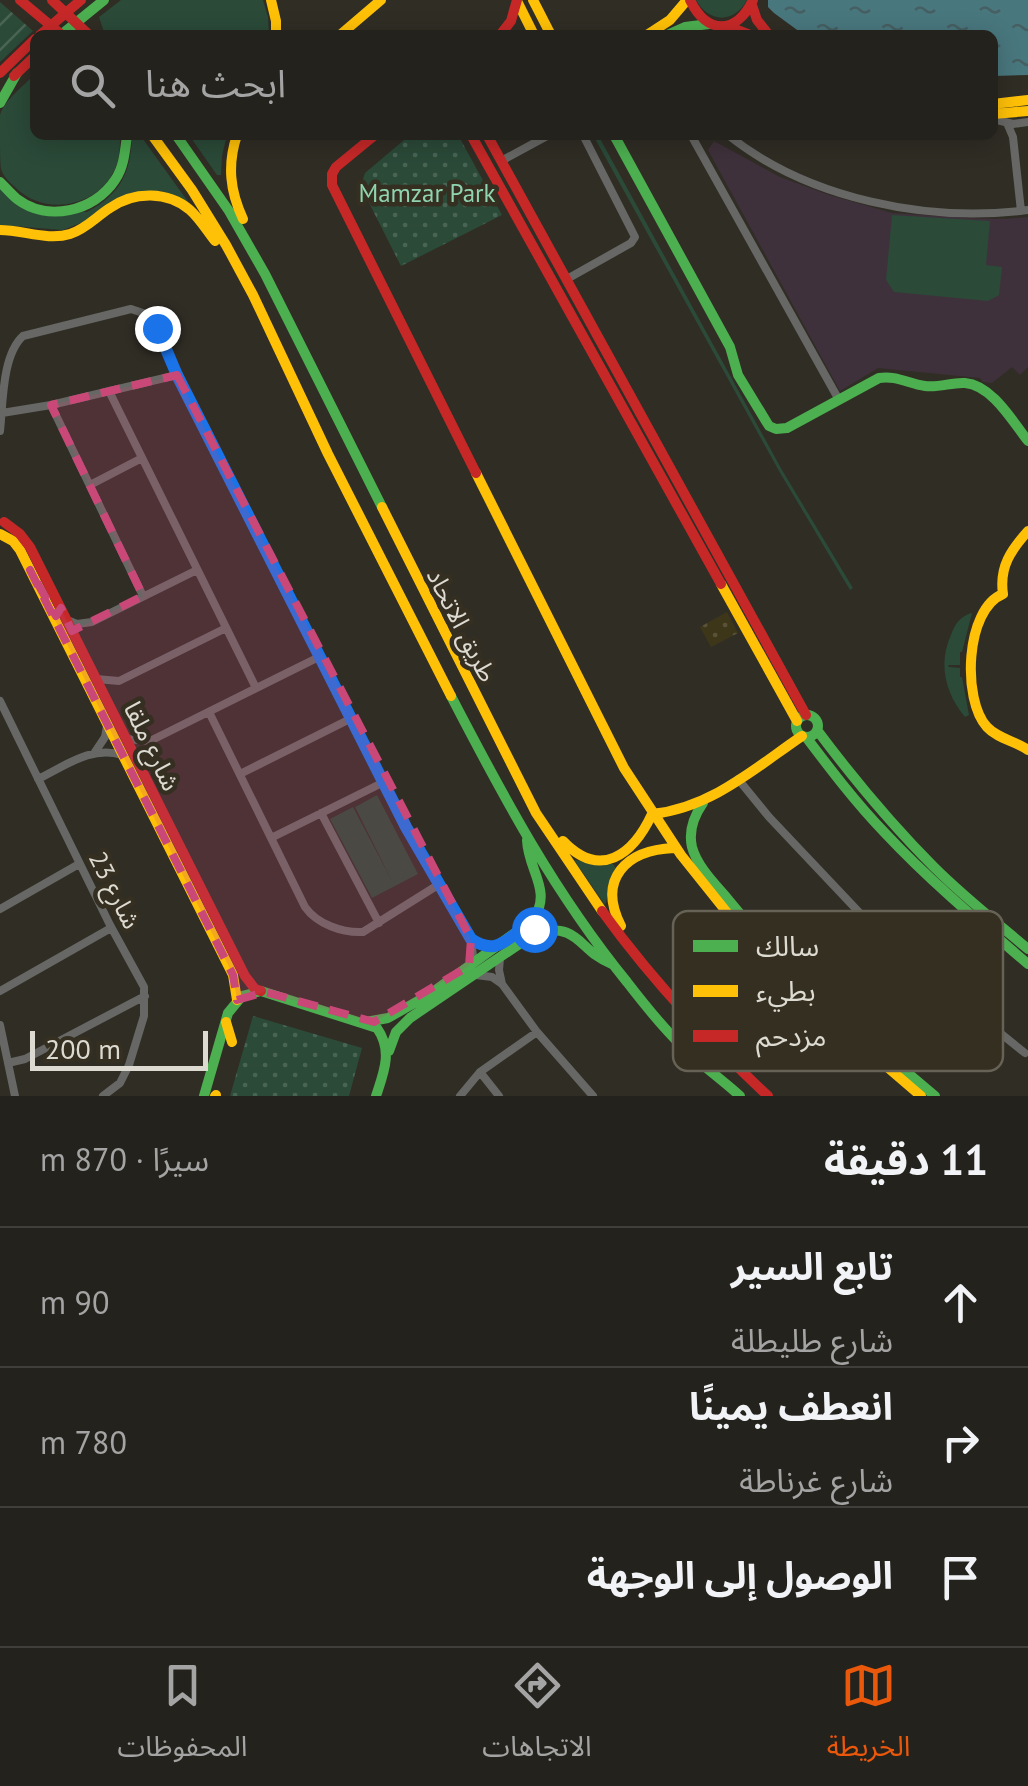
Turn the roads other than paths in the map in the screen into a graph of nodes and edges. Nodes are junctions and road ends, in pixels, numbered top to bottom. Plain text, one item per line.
1 (20, 0) edge
2 (52, 0) edge
3 (81, 0) edge
4 (271, 0) edge
5 (381, 0) edge
6 (517, 0) edge
7 (533, 0) edge
8 (688, 0) edge
9 (101, 2) edge
10 (752, 2) edge
11 (709, 24) junction
12 (726, 26) junction
13 (45, 30) edge
14 (54, 30) edge
15 (65, 30) edge
16 (84, 30) edge
17 (276, 30) edge
18 (346, 30) edge
19 (503, 30) edge
20 (532, 30) edge
21 (548, 30) edge
22 (654, 30) edge
23 (679, 30) edge
24 (737, 30) edge
25 (764, 30) edge
26 (30, 43) edge
27 (30, 61) edge
28 (0, 73) edge
29 (17, 73) junction
30 (0, 92) edge
31 (1028, 100) edge
32 (0, 103) edge
33 (998, 103) edge
34 (1028, 111) edge
35 (998, 116) edge
36 (998, 119) edge
37 (1006, 123) junction
38 (1024, 123) edge
39 (1014, 137) junction
40 (127, 140) edge
41 (156, 140) edge
42 (179, 140) edge
43 (235, 140) edge
44 (369, 140) edge
45 (473, 140) edge
46 (490, 140) edge
47 (539, 140) edge
48 (585, 140) edge
49 (617, 140) edge
50 (694, 140) edge
51 (703, 140) edge
52 (733, 140) edge
53 (702, 155) junction
54 (502, 161) junction
55 (0, 182) edge
56 (1025, 211) edge
57 (0, 230) edge
58 (265, 274) junction
59 (243, 277) junction
60 (566, 280) junction
61 (177, 375) junction
62 (109, 391) junction
63 (839, 400) junction
64 (51, 404) junction
65 (2, 413) edge
66 (0, 430) edge
67 (1028, 441) edge
68 (142, 458) junction
69 (90, 484) junction
70 (1, 524) edge
71 (1028, 531) edge
72 (30, 570) junction
73 (198, 570) junction
74 (144, 596) junction
75 (60, 608) junction
76 (67, 620) junction
77 (92, 622) junction
78 (226, 628) junction
79 (79, 644) junction
80 (321, 656) junction
81 (96, 679) junction
82 (119, 681) junction
83 (256, 688) junction
84 (0, 701) edge
85 (109, 705) junction
86 (210, 712) junction
87 (352, 718) junction
88 (802, 718) junction
89 (108, 726) junction
90 (817, 730) junction
91 (804, 736) junction
92 (126, 739) junction
93 (150, 741) junction
94 (1028, 750) edge
95 (94, 752) junction
96 (122, 755) junction
97 (137, 760) junction
98 (240, 774) junction
99 (38, 779) junction
100 (738, 779) junction
101 (384, 782) junction
102 (703, 803) junction
103 (321, 813) junction
104 (536, 813) junction
105 (652, 814) junction
106 (271, 838) junction
107 (527, 839) junction
108 (674, 848) junction
109 (899, 848) junction
110 (924, 858) junction
111 (79, 864) junction
112 (438, 885) junction
113 (0, 909) edge
114 (724, 911) edge
115 (738, 911) edge
116 (858, 911) edge
117 (966, 911) edge
118 (982, 911) edge
119 (379, 923) junction
120 (111, 928) junction
121 (1003, 929) edge
122 (524, 934) junction
123 (471, 939) junction
124 (1003, 943) edge
125 (500, 945) junction
126 (1028, 950) edge
127 (500, 958) junction
128 (636, 958) junction
129 (612, 964) junction
130 (1028, 964) edge
131 (472, 970) junction
132 (502, 984) junction
133 (0, 992) edge
134 (266, 992) junction
135 (430, 994) junction
136 (146, 996) junction
137 (237, 1000) junction
138 (673, 1000) edge
139 (282, 1010) dead end
140 (421, 1011) junction
141 (226, 1021) junction
142 (362, 1021) junction
143 (0, 1025) edge
144 (344, 1027) dead end
145 (537, 1032) junction
146 (673, 1035) edge
147 (1003, 1036) edge
148 (232, 1042) dead end
149 (388, 1052) junction
150 (1024, 1053) dead end
151 (8, 1063) junction
152 (384, 1067) junction
153 (712, 1071) edge
154 (742, 1071) edge
155 (891, 1071) edge
156 (906, 1071) edge
157 (480, 1072) junction
158 (370, 1078) dead end
159 (919, 1095) edge
160 (14, 1096) edge
161 (103, 1096) edge
162 (204, 1096) edge
163 (376, 1096) edge
164 (460, 1096) edge
165 (499, 1096) edge
166 (593, 1096) edge
167 (740, 1096) edge
168 (768, 1096) edge
169 (935, 1096) edge

1 - 14 main road
2 - 16 main road
3 - 13 main road
4 - 17 main road
5 - 18 main road
6 - 19 main road
6 - 20 main road
7 - 21 main road
8 - 11 main road
8 - 22 main road
9 - 15 main road
10 - 12 main road
10 - 25 main road
11 - 12 main road
11 - 23 main road
12 - 24 main road
26 - 28 main road
27 - 29 main road
29 - 30 main road
29 - 32 main road
31 - 33 main road
34 - 35 main road
36 - 37 street
37 - 38 street
37 - 39 street
38 - 39 street
39 - 56 street
40 - 55 main road
41 - 59 main road, طريق الاتحاد
42 - 58 main road, طريق الاتحاد
43 - 58 main road
44 - 105 main road
45 - 88 main road
46 - 54 main road
47 - 54 street
48 - 60 street
49 - 63 main road
50 - 53 street
51 - 53 street
52 - 56 street
53 - 63 street
54 - 60 main road
57 - 59 main road
58 - 104 main road, طريق الاتحاد
59 - 107 main road, طريق الاتحاد
60 - 88 main road
61 - 62 street
61 - 65 street
61 - 80 street
62 - 64 street
62 - 68 street
63 - 67 main road
64 - 65 street
64 - 69 street
65 - 66 street
68 - 69 street
68 - 73 street
69 - 74 street
70 - 72 main road, شارع ملقا
70 - 75 main road, شارع ملقا
71 - 94 main road
72 - 75 main road
72 - 89 main road, شارع ملقا
73 - 74 street
73 - 78 street
74 - 77 street
75 - 76 main road, شارع ملقا
76 - 77 street
76 - 79 main road, شارع ملقا
77 - 79 street
78 - 82 street
78 - 83 street
79 - 81 main road, شارع ملقا
80 - 83 street
80 - 87 street
81 - 82 street
81 - 85 main road, شارع ملقا
82 - 85 street
83 - 86 street
84 - 99 street, شارع 23
85 - 92 main road, شارع ملقا
86 - 93 street
86 - 98 street
87 - 98 street
87 - 101 street
88 - 90 main road
88 - 91 main road
89 - 95 street
89 - 96 main road, شارع ملقا
90 - 91 main road
90 - 110 main road
91 - 100 main road
91 - 109 main road
92 - 93 street
92 - 97 main road, شارع ملقا
93 - 97 street
95 - 96 street
95 - 99 street
96 - 137 main road, شارع ملقا
97 - 134 main road, شارع ملقا
98 - 106 street
99 - 111 street, شارع 23
100 - 102 main road
100 - 116 street
101 - 103 street
101 - 112 street
102 - 105 main road
102 - 115 main road
103 - 106 street
103 - 119 street
104 - 105 main road
104 - 128 main road, طريق الاتحاد
105 - 108 main road
106 - 119 street
107 - 122 main road
107 - 129 main road, طريق الاتحاد
108 - 114 main road
108 - 128 main road
109 - 110 main road
109 - 117 main road
110 - 118 main road
111 - 113 street
111 - 120 street, شارع 23
112 - 119 street
112 - 123 street
120 - 133 street
120 - 136 street, شارع 23
121 - 126 main road
122 - 125 main road
122 - 127 main road
122 - 129 main road
123 - 125 street
123 - 131 street
124 - 130 main road
125 - 131 main road
127 - 131 main road
127 - 132 street
128 - 138 main road, طريق الاتحاد
129 - 146 main road, طريق الاتحاد
131 - 132 street
131 - 135 main road
131 - 140 main road
132 - 145 street
134 - 137 main road
134 - 139 main road, شارع ملقا
134 - 142 main road
135 - 140 main road
135 - 142 main road
136 - 151 street
136 - 161 street
137 - 141 main road
140 - 149 main road
141 - 148 main road
141 - 162 main road
142 - 144 main road
142 - 149 main road
143 - 151 street
145 - 157 street
145 - 166 street
147 - 150 street
149 - 152 main road
151 - 160 street
152 - 158 main road
152 - 163 main road
153 - 167 main road, طريق الاتحاد
154 - 168 main road, طريق الاتحاد
155 - 159 main road
156 - 169 main road
157 - 164 street
157 - 165 street

